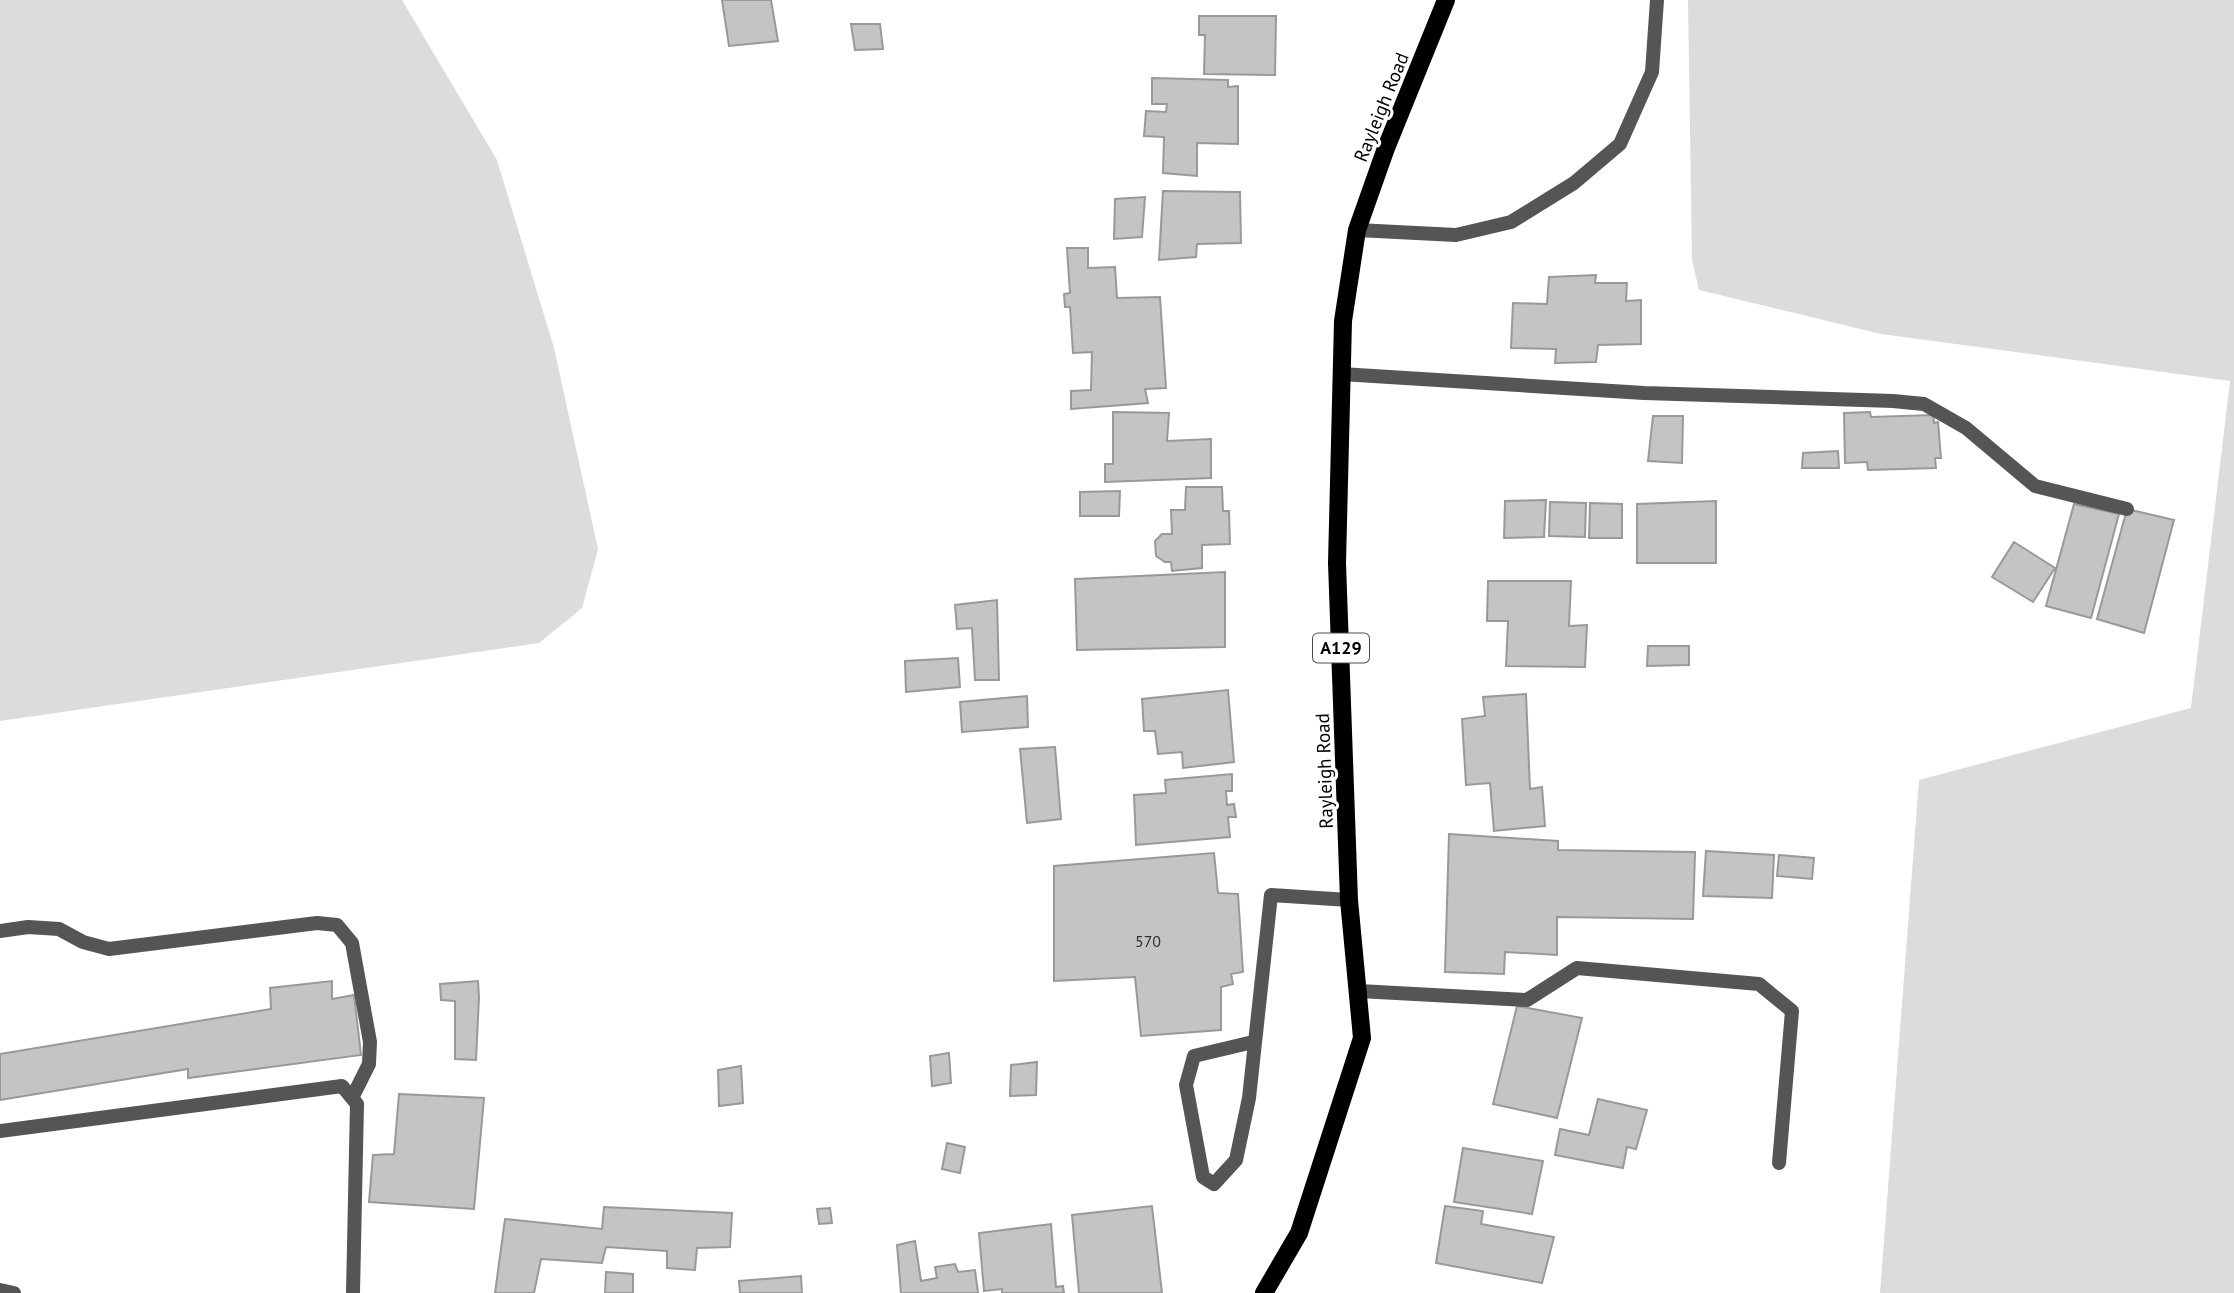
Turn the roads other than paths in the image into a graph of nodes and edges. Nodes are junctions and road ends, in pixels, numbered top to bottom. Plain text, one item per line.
1 (1446, 0) edge
2 (1657, 0) edge
3 (1357, 230) junction
4 (1342, 373) junction
5 (2127, 509) dead end
6 (1349, 900) junction
7 (0, 931) edge
8 (1359, 991) junction
9 (1253, 1042) junction
10 (352, 1098) junction
11 (0, 1131) edge
12 (1779, 1163) dead end
13 (0, 1290) edge
14 (14, 1293) edge
15 (353, 1293) edge
16 (1264, 1293) edge

1 - 3 main road, Rayleigh Road / A129
2 - 3 street
3 - 4 main road, Rayleigh Road / A129
4 - 5 street
4 - 6 main road, Rayleigh Road / A129
6 - 8 main road, Rayleigh Road / A129
6 - 9 street
7 - 10 street
8 - 12 street
8 - 16 main road, Rayleigh Road / A129
9 - 9 street
10 - 11 street
10 - 15 street
13 - 14 street

